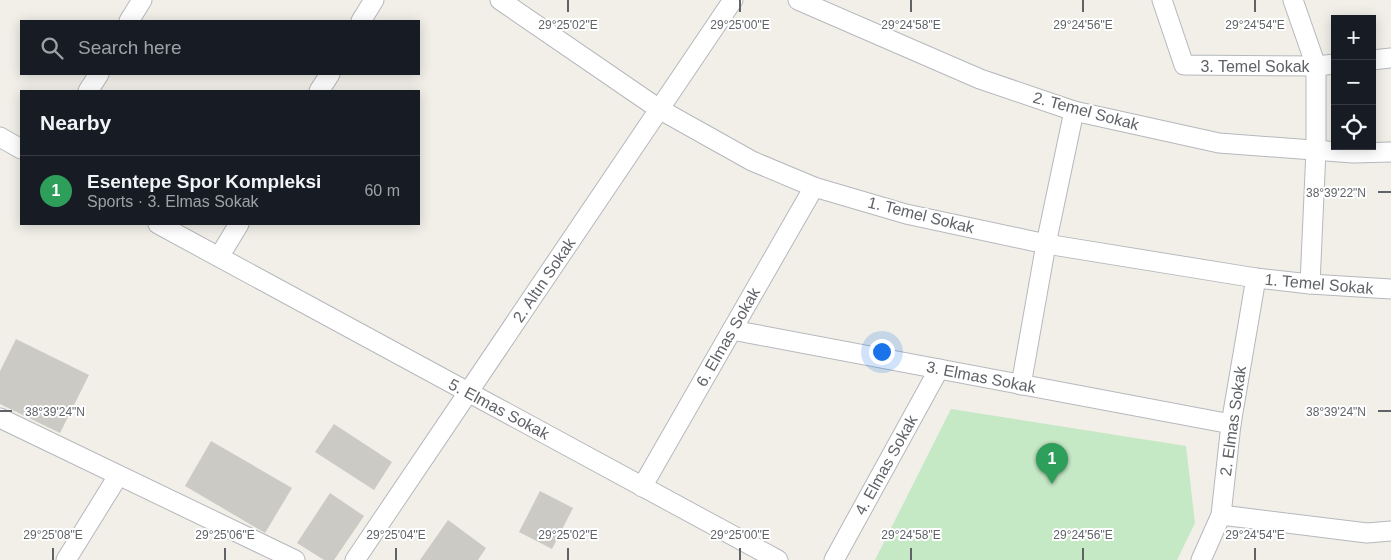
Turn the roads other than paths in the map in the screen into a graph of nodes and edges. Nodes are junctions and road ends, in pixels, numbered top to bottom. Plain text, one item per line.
1 (142, 0) edge
2 (374, 0) edge
3 (500, 0) edge
4 (733, 0) edge
5 (1162, 0) edge
6 (1293, 0) edge
7 (809, 1) edge
8 (130, 20) edge
9 (362, 20) edge
10 (1391, 58) edge
11 (1376, 60) edge
12 (1331, 64) edge
13 (1316, 66) junction
14 (98, 75) edge
15 (329, 75) edge
16 (89, 90) edge
17 (320, 90) edge
18 (659, 110) junction
19 (1074, 111) junction
20 (0, 137) edge
21 (20, 147) edge
22 (1316, 150) junction
23 (1391, 152) edge
24 (814, 187) junction
25 (160, 225) edge
26 (238, 225) edge
27 (1046, 244) junction
28 (219, 257) junction
29 (1256, 278) junction
30 (1310, 284) junction
31 (1391, 289) edge
32 (732, 330) junction
33 (939, 369) junction
34 (1021, 385) junction
35 (468, 392) junction
36 (0, 418) edge
37 (1231, 424) junction
38 (118, 476) junction
39 (642, 487) junction
40 (1221, 515) junction
41 (1391, 531) edge
42 (66, 560) edge
43 (295, 560) edge
44 (355, 560) edge
45 (778, 560) edge
46 (834, 560) edge
47 (1201, 560) edge

1 - 8 street
2 - 9 street
3 - 18 street, 1. Temel Sokak
4 - 18 street, 2. Altın Sokak
5 - 13 street, 3. Temel Sokak
6 - 13 street
7 - 19 street, 2. Temel Sokak
10 - 11 street
12 - 13 street, 3. Temel Sokak
13 - 22 street
14 - 16 street
15 - 17 street
18 - 24 street, 1. Temel Sokak
18 - 35 street, 2. Altın Sokak
19 - 22 street, 2. Temel Sokak
19 - 27 street
20 - 21 street
22 - 23 street, 2. Temel Sokak
22 - 30 street
24 - 27 street, 1. Temel Sokak
24 - 32 street, 6. Elmas Sokak
25 - 28 street, 5. Elmas Sokak
26 - 28 street
27 - 29 street, 1. Temel Sokak
27 - 34 street
28 - 35 street, 5. Elmas Sokak
29 - 30 street, 1. Temel Sokak
29 - 37 street, 2. Elmas Sokak
30 - 31 street, 1. Temel Sokak
32 - 33 street, 3. Elmas Sokak
32 - 39 street, 6. Elmas Sokak
33 - 34 street, 3. Elmas Sokak
33 - 46 street, 4. Elmas Sokak
34 - 37 street, 3. Elmas Sokak
35 - 39 street, 5. Elmas Sokak
35 - 44 street, 2. Altın Sokak
36 - 38 street
37 - 40 street, 2. Elmas Sokak
38 - 42 street
38 - 43 street
39 - 45 street, 5. Elmas Sokak
40 - 41 street
40 - 47 street, 2. Elmas Sokak

